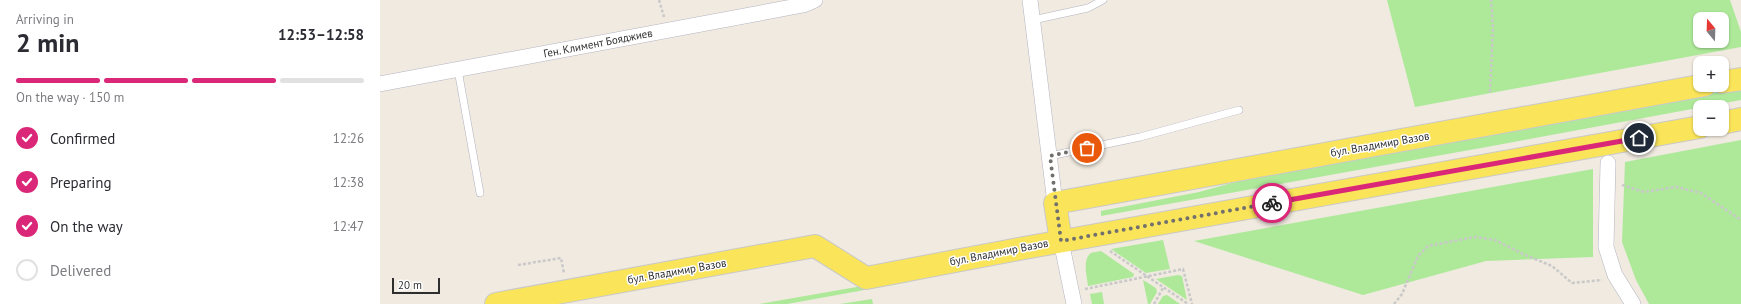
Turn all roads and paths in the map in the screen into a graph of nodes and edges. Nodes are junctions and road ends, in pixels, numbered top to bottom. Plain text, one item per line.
1 (815, 0) edge
2 (1030, 0) edge
3 (1103, 0) edge
4 (1491, 0) edge
5 (1033, 20) junction
6 (458, 70) junction
7 (1741, 78) edge
8 (1729, 81) edge
9 (380, 84) edge
10 (1693, 87) edge
11 (1490, 92) dead end
12 (1239, 110) dead end
13 (1741, 119) edge
14 (1729, 122) edge
15 (1693, 128) edge
16 (1050, 156) junction
17 (1608, 163) dead end
18 (1607, 180) junction
19 (480, 193) dead end
20 (1055, 203) junction
21 (1741, 220) edge
22 (1061, 241) junction
23 (1105, 248) dead end
24 (518, 265) dead end
25 (565, 275) dead end
26 (1615, 275) junction
27 (1147, 277) junction
28 (1163, 288) junction
29 (1085, 289) dead end
30 (496, 304) edge
31 (1074, 304) edge
32 (1154, 304) edge
33 (1188, 304) edge
34 (1192, 304) edge
35 (1394, 304) edge
36 (1633, 304) edge

1 - 6 street, Ген. Климент Бояджиев
2 - 5 street
3 - 5 lane
4 - 11 path
5 - 16 street
6 - 9 street, Ген. Климент Бояджиев
6 - 19 lane
7 - 8 main road
10 - 20 main road, бул. Владимир Вазов
12 - 16 lane
13 - 14 main road
15 - 22 main road, бул. Владимир Вазов
16 - 20 street
17 - 18 street
18 - 21 path
18 - 26 street
20 - 22 main road
22 - 30 main road, бул. Владимир Вазов
22 - 31 street
23 - 27 path
24 - 25 path
26 - 35 path
26 - 36 street
27 - 28 path
27 - 29 path
27 - 34 path
28 - 32 path
28 - 33 path

